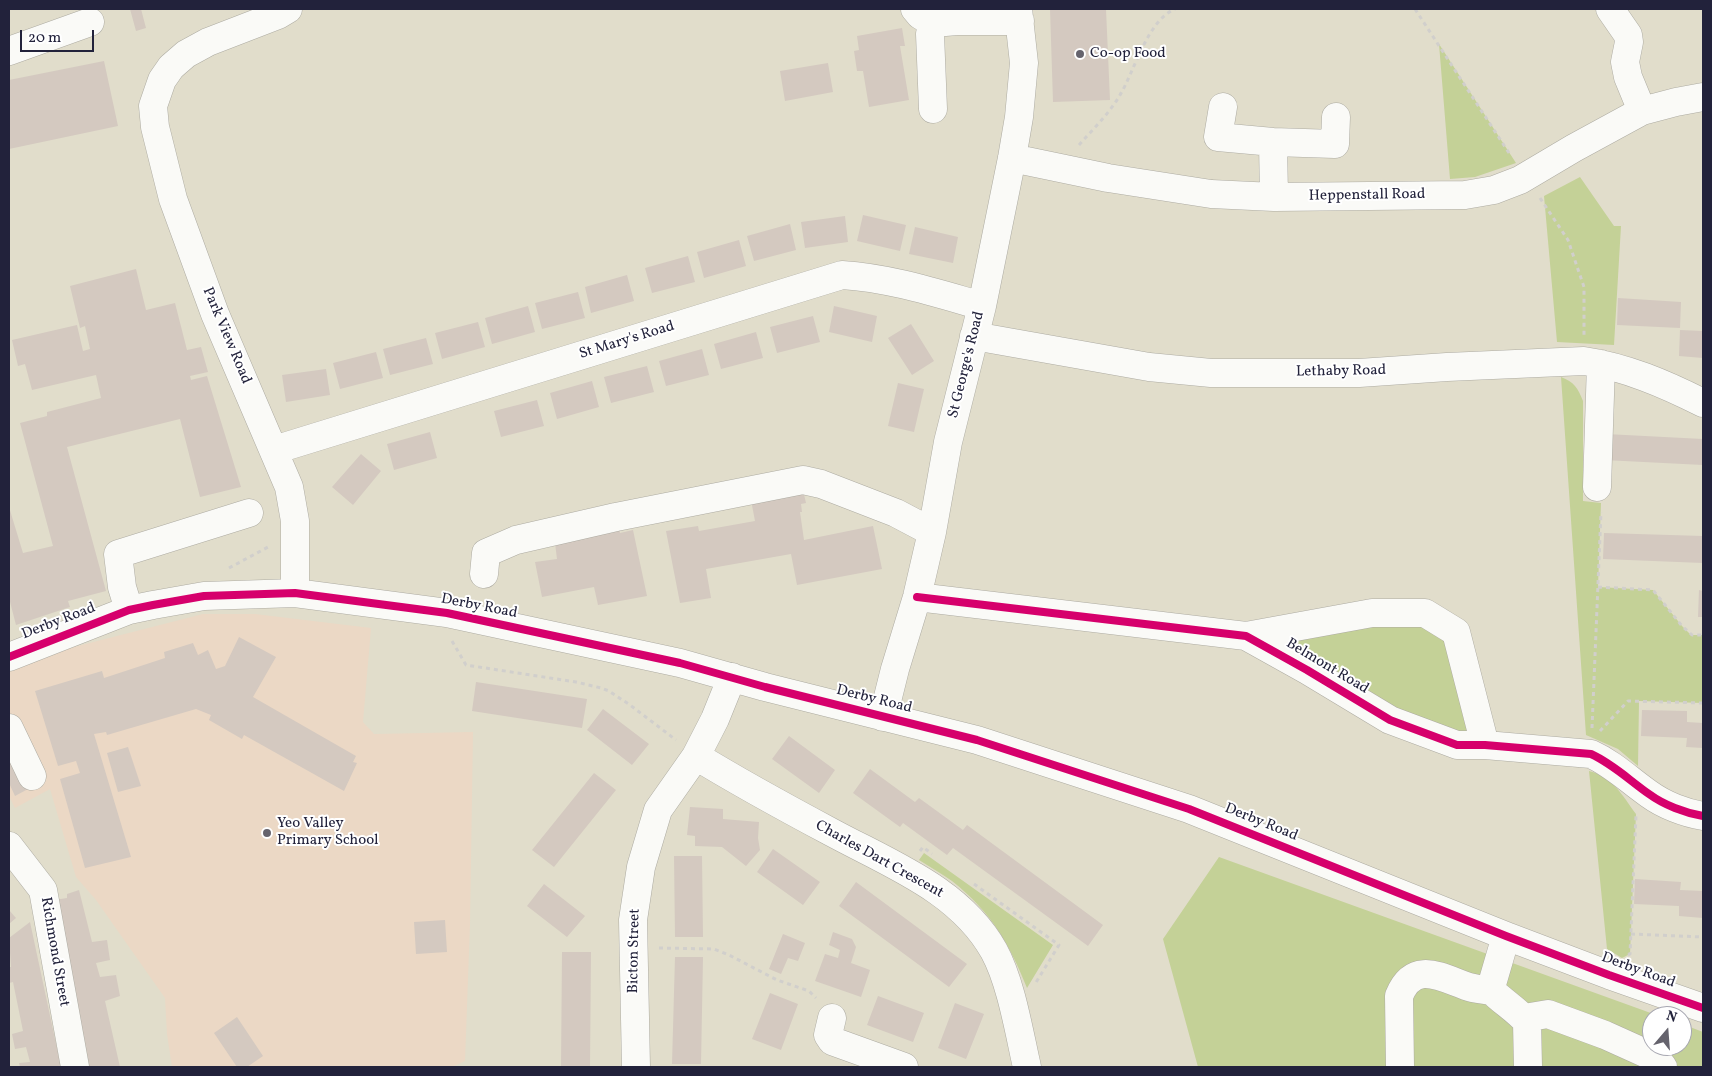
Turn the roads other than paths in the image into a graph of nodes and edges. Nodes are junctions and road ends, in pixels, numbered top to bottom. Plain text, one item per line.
1 (288, 9) edge
2 (1610, 9) edge
3 (939, 15) edge
4 (1019, 15) edge
5 (90, 22) dead end
6 (9, 51) edge
7 (1703, 97) edge
8 (1223, 107) dead end
9 (933, 109) dead end
10 (1642, 111) junction
11 (1336, 117) dead end
12 (1273, 142) junction
13 (1012, 158) junction
14 (1274, 197) junction
15 (982, 306) junction
16 (974, 336) junction
17 (1601, 364) junction
18 (1703, 403) edge
19 (274, 450) junction
20 (1596, 487) road end
21 (249, 513) dead end
22 (932, 532) junction
23 (484, 574) dead end
24 (295, 593) junction
25 (917, 597) junction
26 (129, 610) junction
27 (1246, 636) junction
28 (9, 656) edge
29 (732, 677) junction
30 (883, 717) junction
31 (9, 728) edge
32 (1485, 745) junction
33 (696, 756) junction
34 (32, 776) dead end
35 (1703, 816) edge
36 (9, 846) edge
37 (1506, 936) junction
38 (1492, 991) junction
39 (1703, 1008) edge
40 (832, 1018) road end
41 (1524, 1018) junction
42 (75, 1067) edge
43 (636, 1067) edge
44 (904, 1067) edge
45 (1027, 1067) edge
46 (1400, 1067) edge
47 (1528, 1067) edge
48 (1663, 1067) edge

1 - 19 street, Park View Road
2 - 10 street
3 - 4 street
3 - 9 street
4 - 13 street, St George's Road
5 - 6 street
7 - 10 street, Heppenstall Road
8 - 12 street
10 - 14 street, Heppenstall Road
11 - 12 street
12 - 14 street
13 - 14 street, Heppenstall Road
13 - 15 street, St George's Road
15 - 16 street, St George's Road
15 - 19 street, St Mary's Road
16 - 17 street, Lethaby Road
16 - 22 street, St George's Road
17 - 18 street, Lethaby Road
17 - 20 street
19 - 24 street, Park View Road
21 - 26 street
22 - 23 street
22 - 25 street, St George's Road
24 - 26 street, Derby Road
24 - 29 street, Derby Road
25 - 27 street, Belmont Road
25 - 30 street, St George's Road
26 - 28 street, Derby Road
27 - 32 street, Belmont Road
27 - 32 street, Belmont Road
29 - 30 street, Derby Road
29 - 33 street, Bicton Street
30 - 37 street, Derby Road
31 - 34 street
32 - 35 street, Belmont Road
33 - 43 street, Bicton Street
33 - 45 street, Charles Dart Crescent
36 - 42 street, Richmond Street
37 - 38 street
37 - 39 street, Derby Road
38 - 41 street
38 - 46 street
40 - 44 street
41 - 47 street
41 - 48 street

